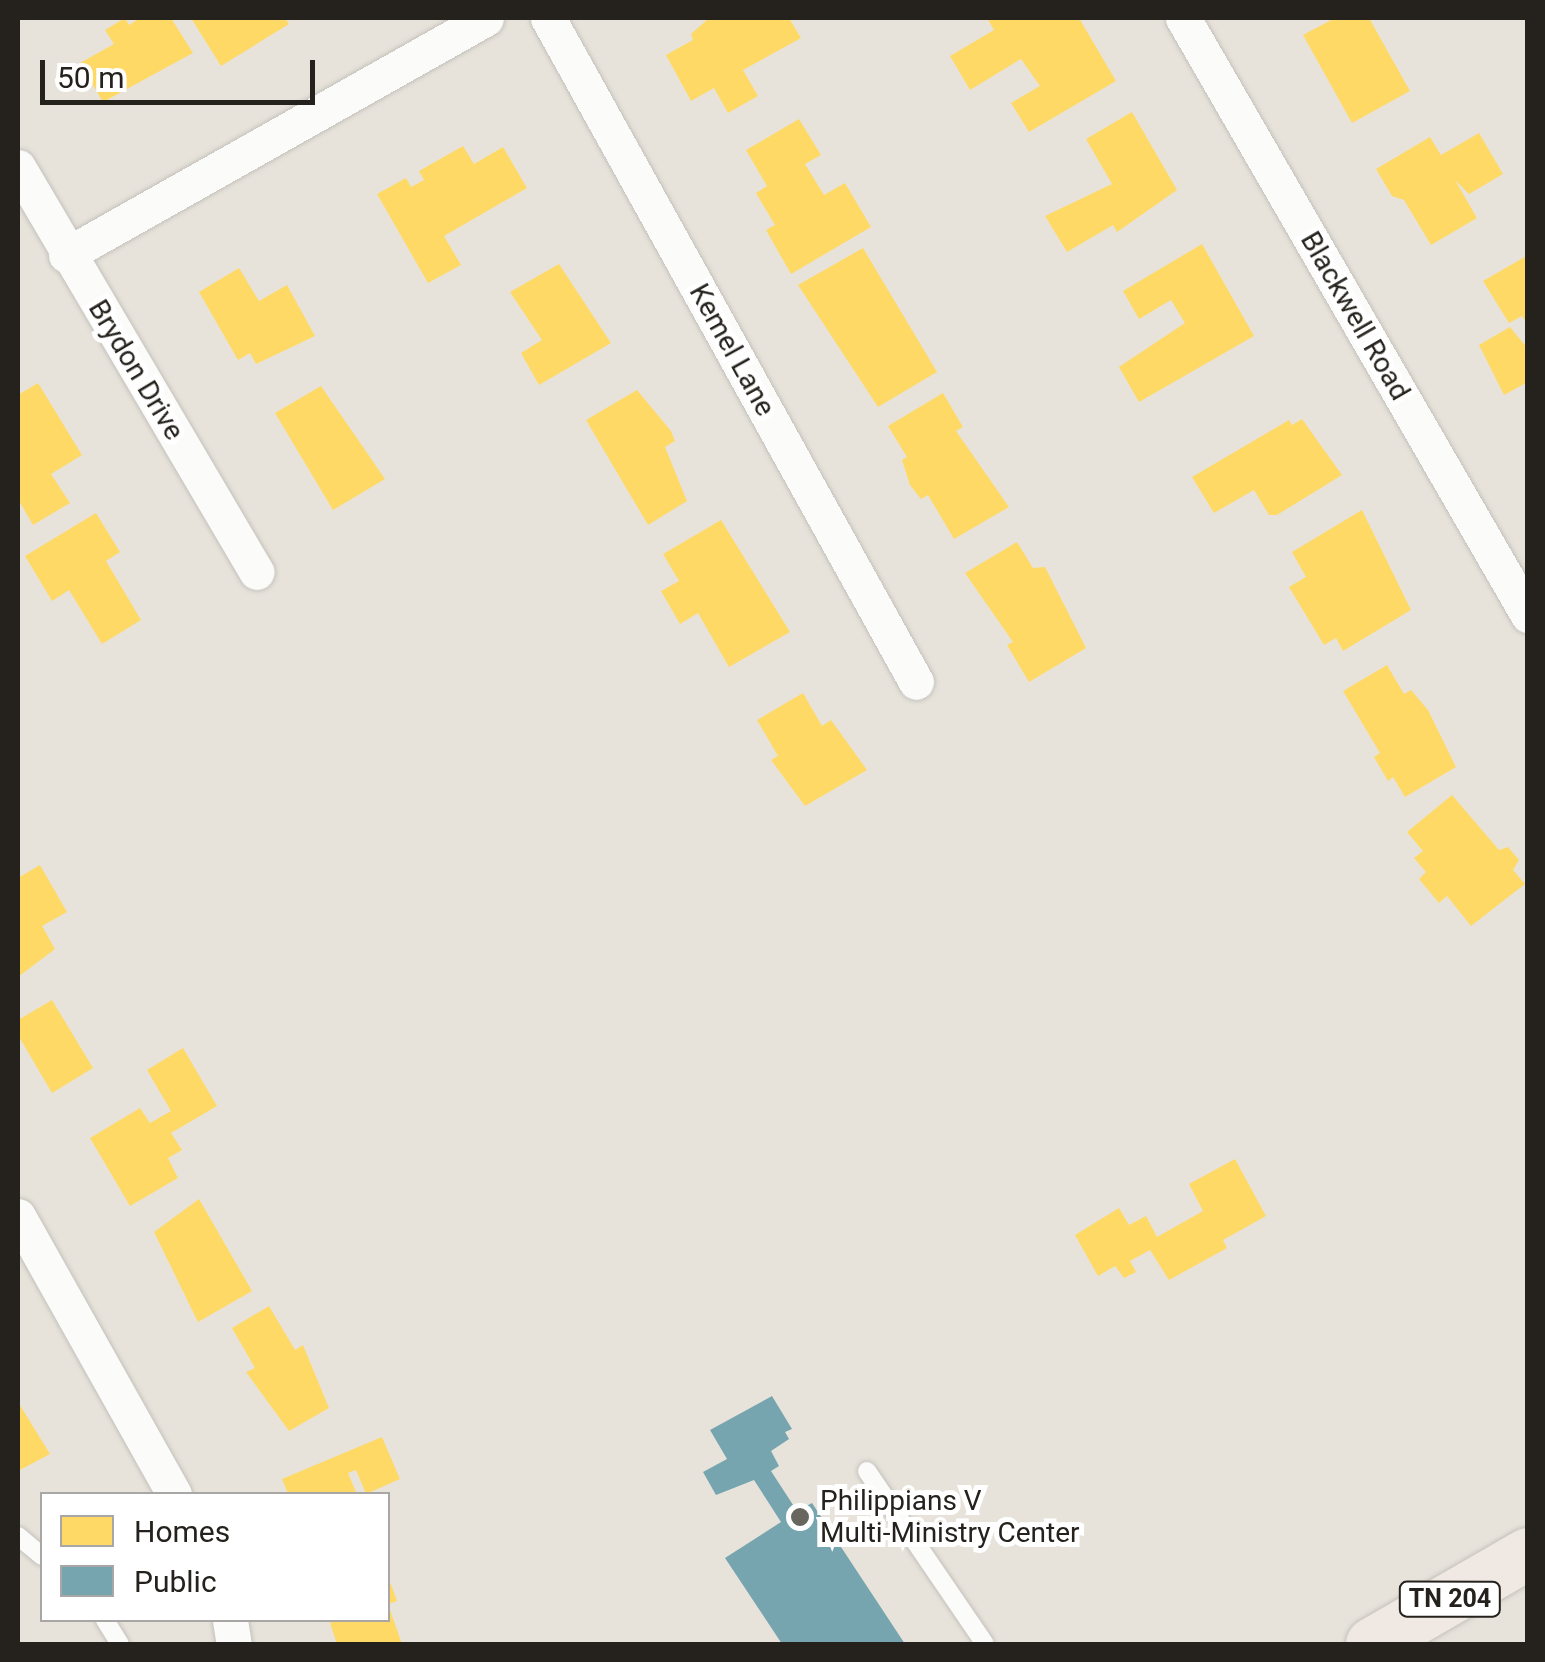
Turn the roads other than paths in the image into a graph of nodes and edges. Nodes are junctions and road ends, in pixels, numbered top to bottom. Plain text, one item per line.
1 (486, 18) edge
2 (548, 18) edge
3 (1183, 18) edge
4 (18, 167) edge
5 (66, 255) junction
6 (257, 572) dead end
7 (1528, 615) edge
8 (916, 682) dead end
9 (18, 1216) edge
10 (867, 1471) dead end
11 (173, 1492) edge
12 (18, 1536) edge
13 (40, 1554) edge
14 (1528, 1554) edge
15 (105, 1622) edge
16 (120, 1644) edge
17 (985, 1644) edge
18 (1372, 1644) edge

1 - 5 street
2 - 8 street, Kemel Lane
3 - 7 street, Blackwell Road
4 - 5 street, Brydon Drive
5 - 6 street, Brydon Drive
9 - 11 street
10 - 17 lane
12 - 13 lane
14 - 18 main road, TN 204
15 - 16 lane

